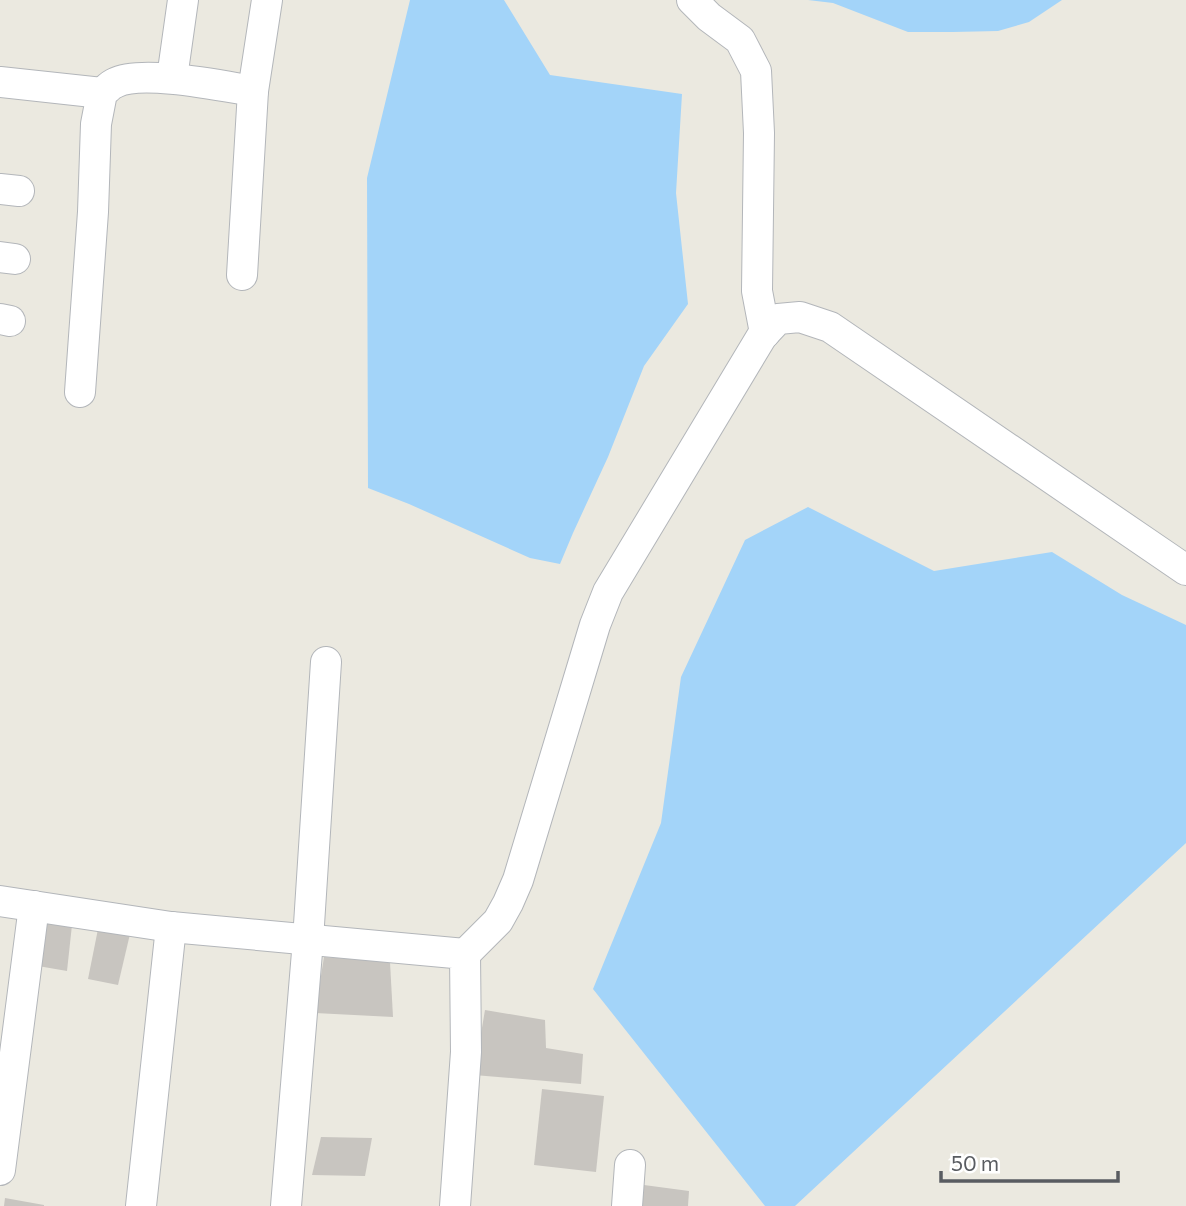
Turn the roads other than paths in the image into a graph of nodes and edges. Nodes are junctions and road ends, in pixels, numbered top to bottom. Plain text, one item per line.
1 (183, 0) edge
2 (267, 0) edge
3 (692, 0) edge
4 (172, 78) junction
5 (0, 82) edge
6 (253, 91) junction
7 (102, 93) junction
8 (242, 275) dead end
9 (765, 333) junction
10 (80, 392) dead end
11 (1186, 570) edge
12 (326, 662) dead end
13 (0, 901) edge
14 (34, 906) junction
15 (171, 927) junction
16 (308, 940) junction
17 (465, 954) junction
18 (630, 1165) dead end
19 (0, 1170) edge
20 (141, 1206) edge
21 (286, 1206) edge
22 (455, 1206) edge
23 (626, 1206) edge

1 - 4 street
2 - 6 street
3 - 9 street
4 - 6 street
4 - 7 street
5 - 7 street
6 - 8 street
7 - 10 street
9 - 11 street
9 - 17 street
12 - 16 street
13 - 14 street
14 - 15 street
14 - 19 street
15 - 16 street
15 - 20 street
16 - 17 street
16 - 21 street
17 - 22 street
18 - 23 street

